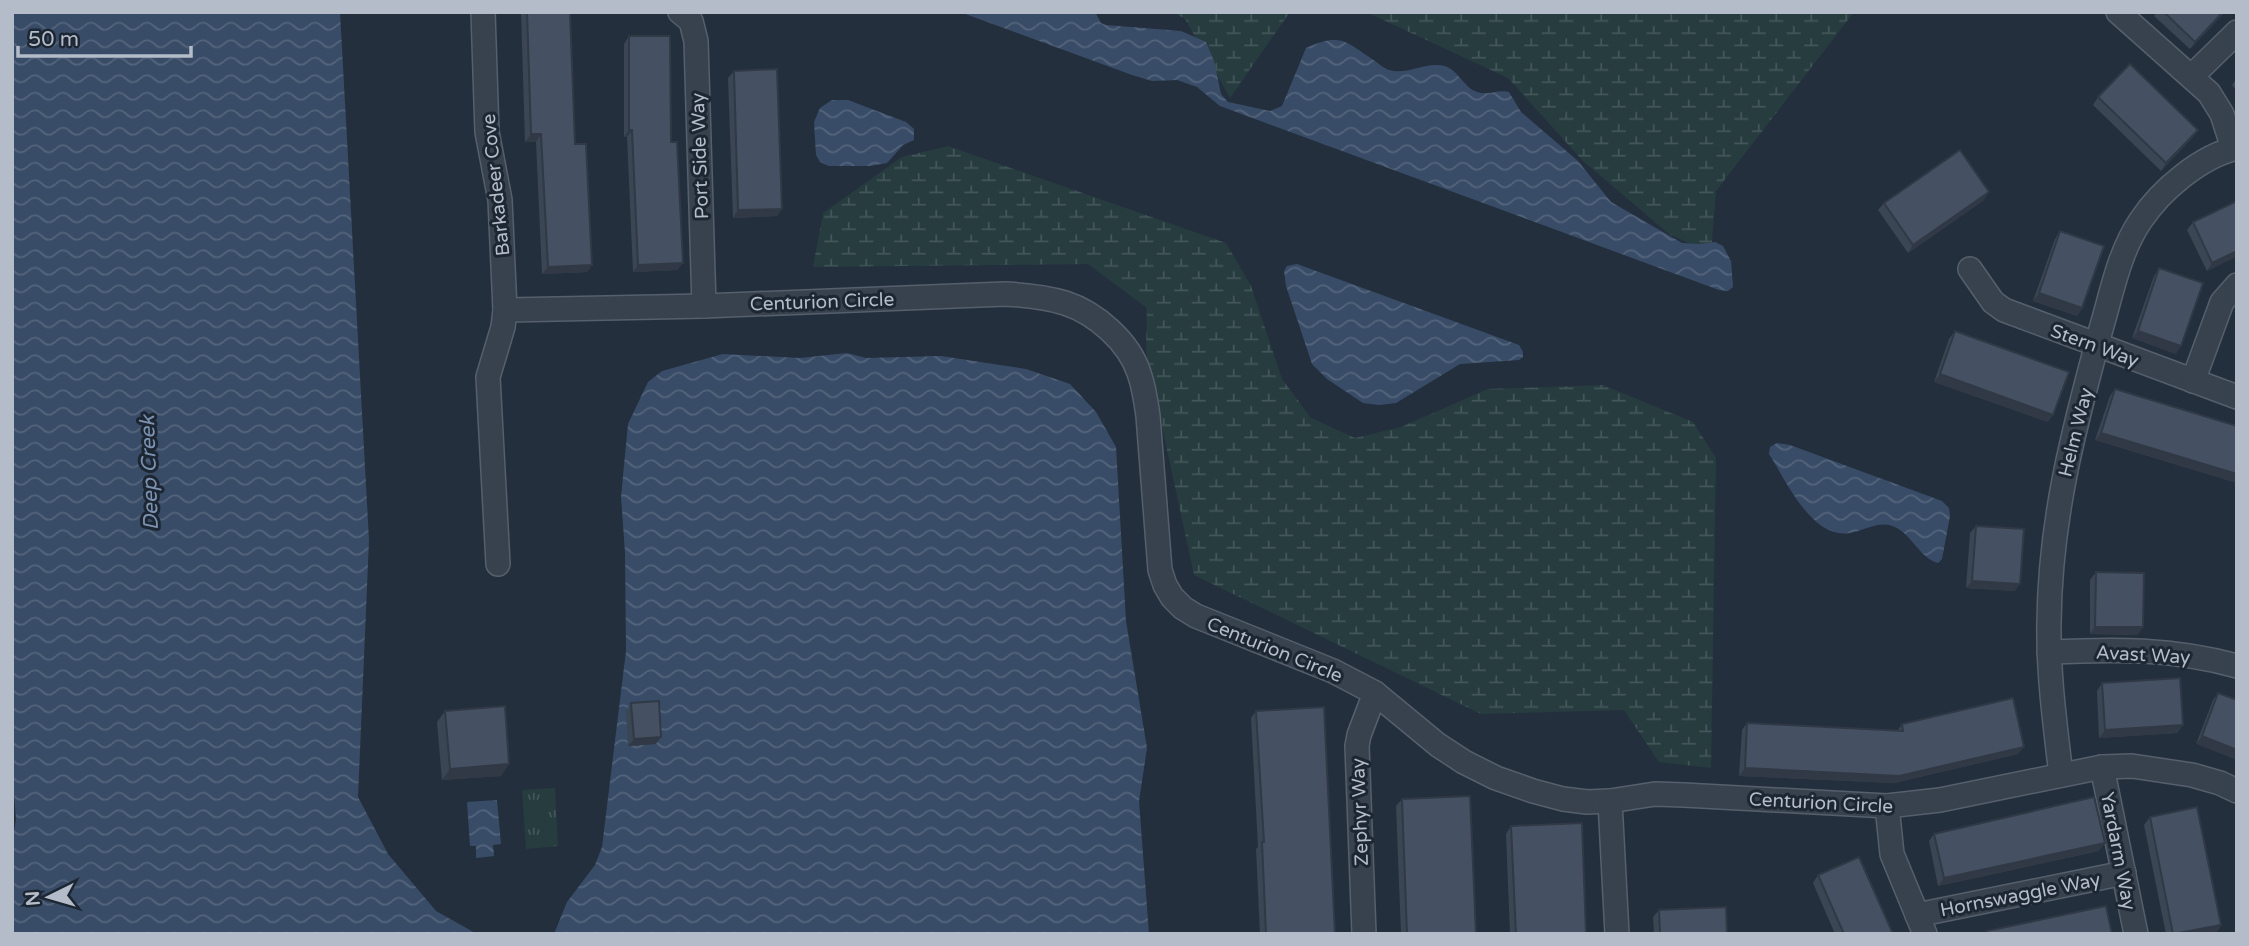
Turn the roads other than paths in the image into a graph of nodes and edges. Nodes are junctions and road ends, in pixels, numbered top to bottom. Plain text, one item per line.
1 (483, 12) edge
2 (680, 12) edge
3 (2118, 12) edge
4 (2237, 32) edge
5 (2192, 76) junction
6 (2235, 148) edge
7 (1970, 270) dead end
8 (2237, 285) edge
9 (704, 306) junction
10 (505, 310) junction
11 (2097, 346) junction
12 (2193, 381) junction
13 (2237, 397) edge
14 (498, 564) dead end
15 (2049, 652) junction
16 (2237, 666) edge
17 (1375, 693) junction
18 (2102, 767) junction
19 (2061, 775) junction
20 (2237, 791) edge
21 (1610, 801) junction
22 (1887, 806) junction
23 (2124, 873) junction
24 (1921, 924) edge
25 (1364, 934) edge
26 (1617, 934) edge
27 (2136, 934) edge

1 - 10 street, Barkadeer Cove
2 - 9 street, Port Side Way
3 - 5 street
4 - 5 street
5 - 6 street
6 - 11 street, Helm Way
7 - 11 street, Stern Way
8 - 12 street
9 - 10 street, Centurion Circle
9 - 17 street, Centurion Circle
10 - 14 street, Barkadeer Cove
11 - 12 street, Stern Way
11 - 15 street, Helm Way
12 - 13 street, Stern Way
15 - 16 street, Avast Way
15 - 19 street, Helm Way
17 - 21 street, Centurion Circle
17 - 25 street, Zephyr Way
18 - 19 street, Centurion Circle
18 - 20 street, Centurion Circle
18 - 23 street, Yardarm Way
19 - 22 street, Centurion Circle
21 - 22 street, Centurion Circle
21 - 26 street
22 - 24 street
23 - 24 street, Hornswaggle Way
23 - 27 street, Yardarm Way

